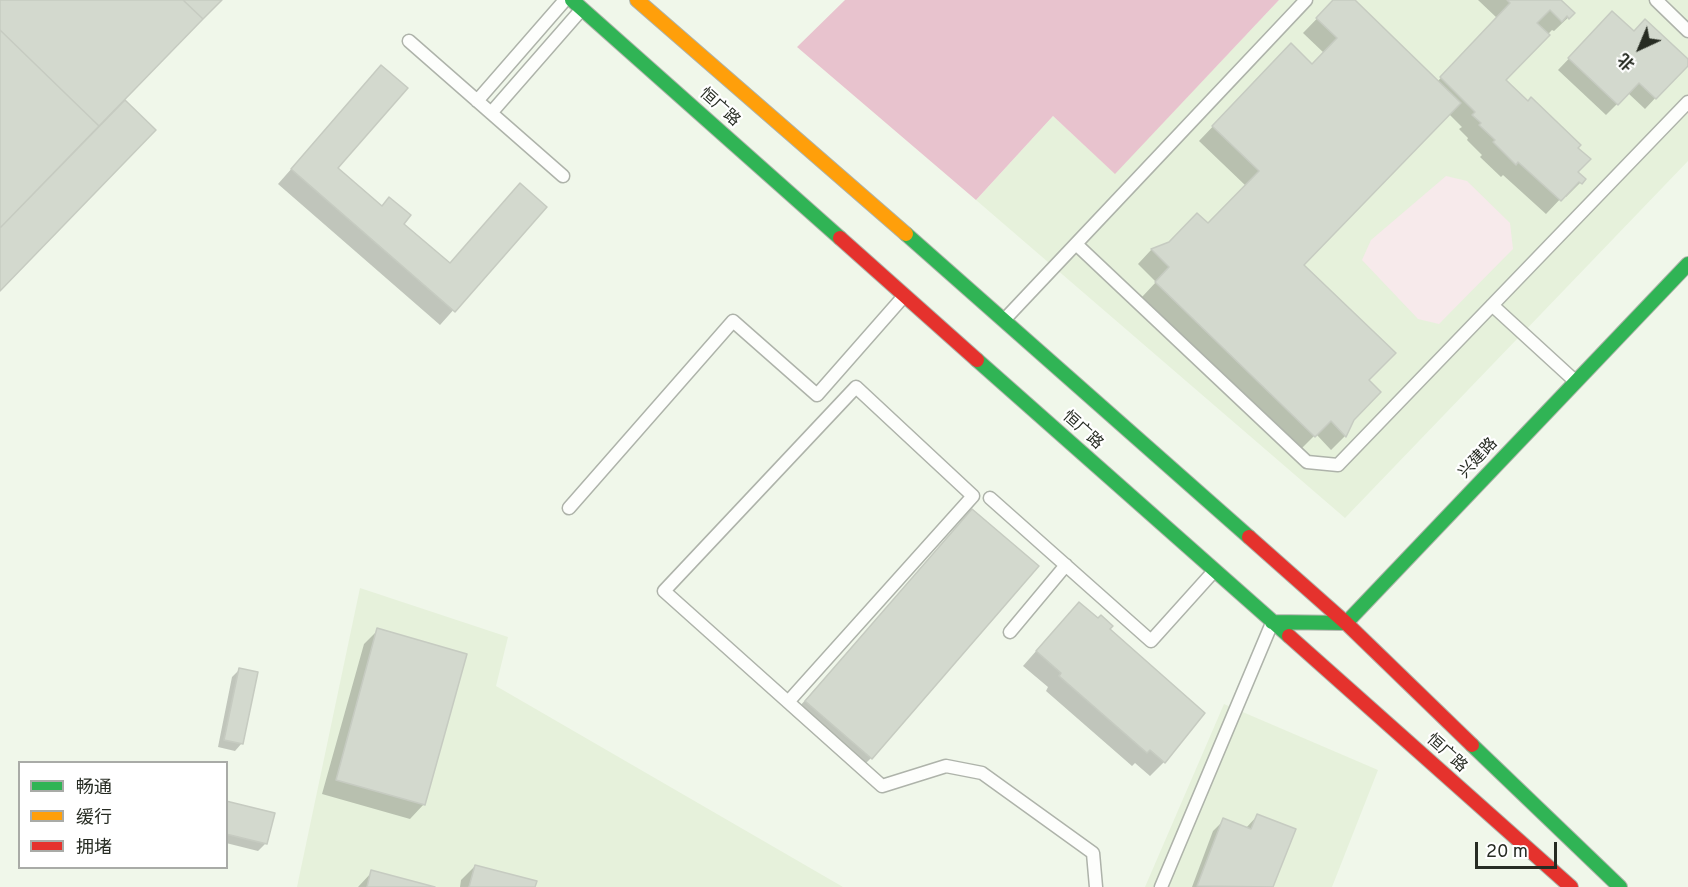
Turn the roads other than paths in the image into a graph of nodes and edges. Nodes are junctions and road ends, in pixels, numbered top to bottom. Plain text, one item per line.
1 (565, 0) edge
2 (637, 0) edge
3 (1306, 0) edge
4 (1656, 0) edge
5 (577, 4) edge
6 (1688, 31) edge
7 (409, 41) dead end
8 (477, 101) junction
9 (1688, 102) edge
10 (492, 113) junction
11 (563, 176) dead end
12 (1076, 244) junction
13 (1688, 264) edge
14 (904, 296) junction
15 (1492, 304) junction
16 (1005, 320) junction
17 (1575, 381) junction
18 (990, 498) dead end
19 (569, 508) dead end
20 (1066, 566) junction
21 (1214, 571) junction
22 (1272, 622) junction
23 (1346, 623) junction
24 (1010, 632) dead end
25 (788, 702) junction
26 (1096, 887) edge
27 (1161, 887) edge
28 (1571, 887) edge
29 (1620, 887) edge

1 - 8 lane
2 - 16 street, 恒广路
3 - 12 lane
4 - 6 lane
5 - 10 lane
5 - 14 street, 恒广路
7 - 8 lane
8 - 10 lane
9 - 15 lane
10 - 11 lane
12 - 15 lane
12 - 16 lane
13 - 17 street, 兴建路
14 - 19 lane
14 - 21 street, 恒广路
15 - 17 lane
16 - 23 street, 恒广路
17 - 23 street, 兴建路
18 - 20 lane
20 - 21 lane
20 - 24 lane
21 - 22 street, 恒广路
22 - 23 street
22 - 27 lane
22 - 28 street, 恒广路
23 - 29 street, 恒广路
25 - 25 lane
25 - 26 lane

